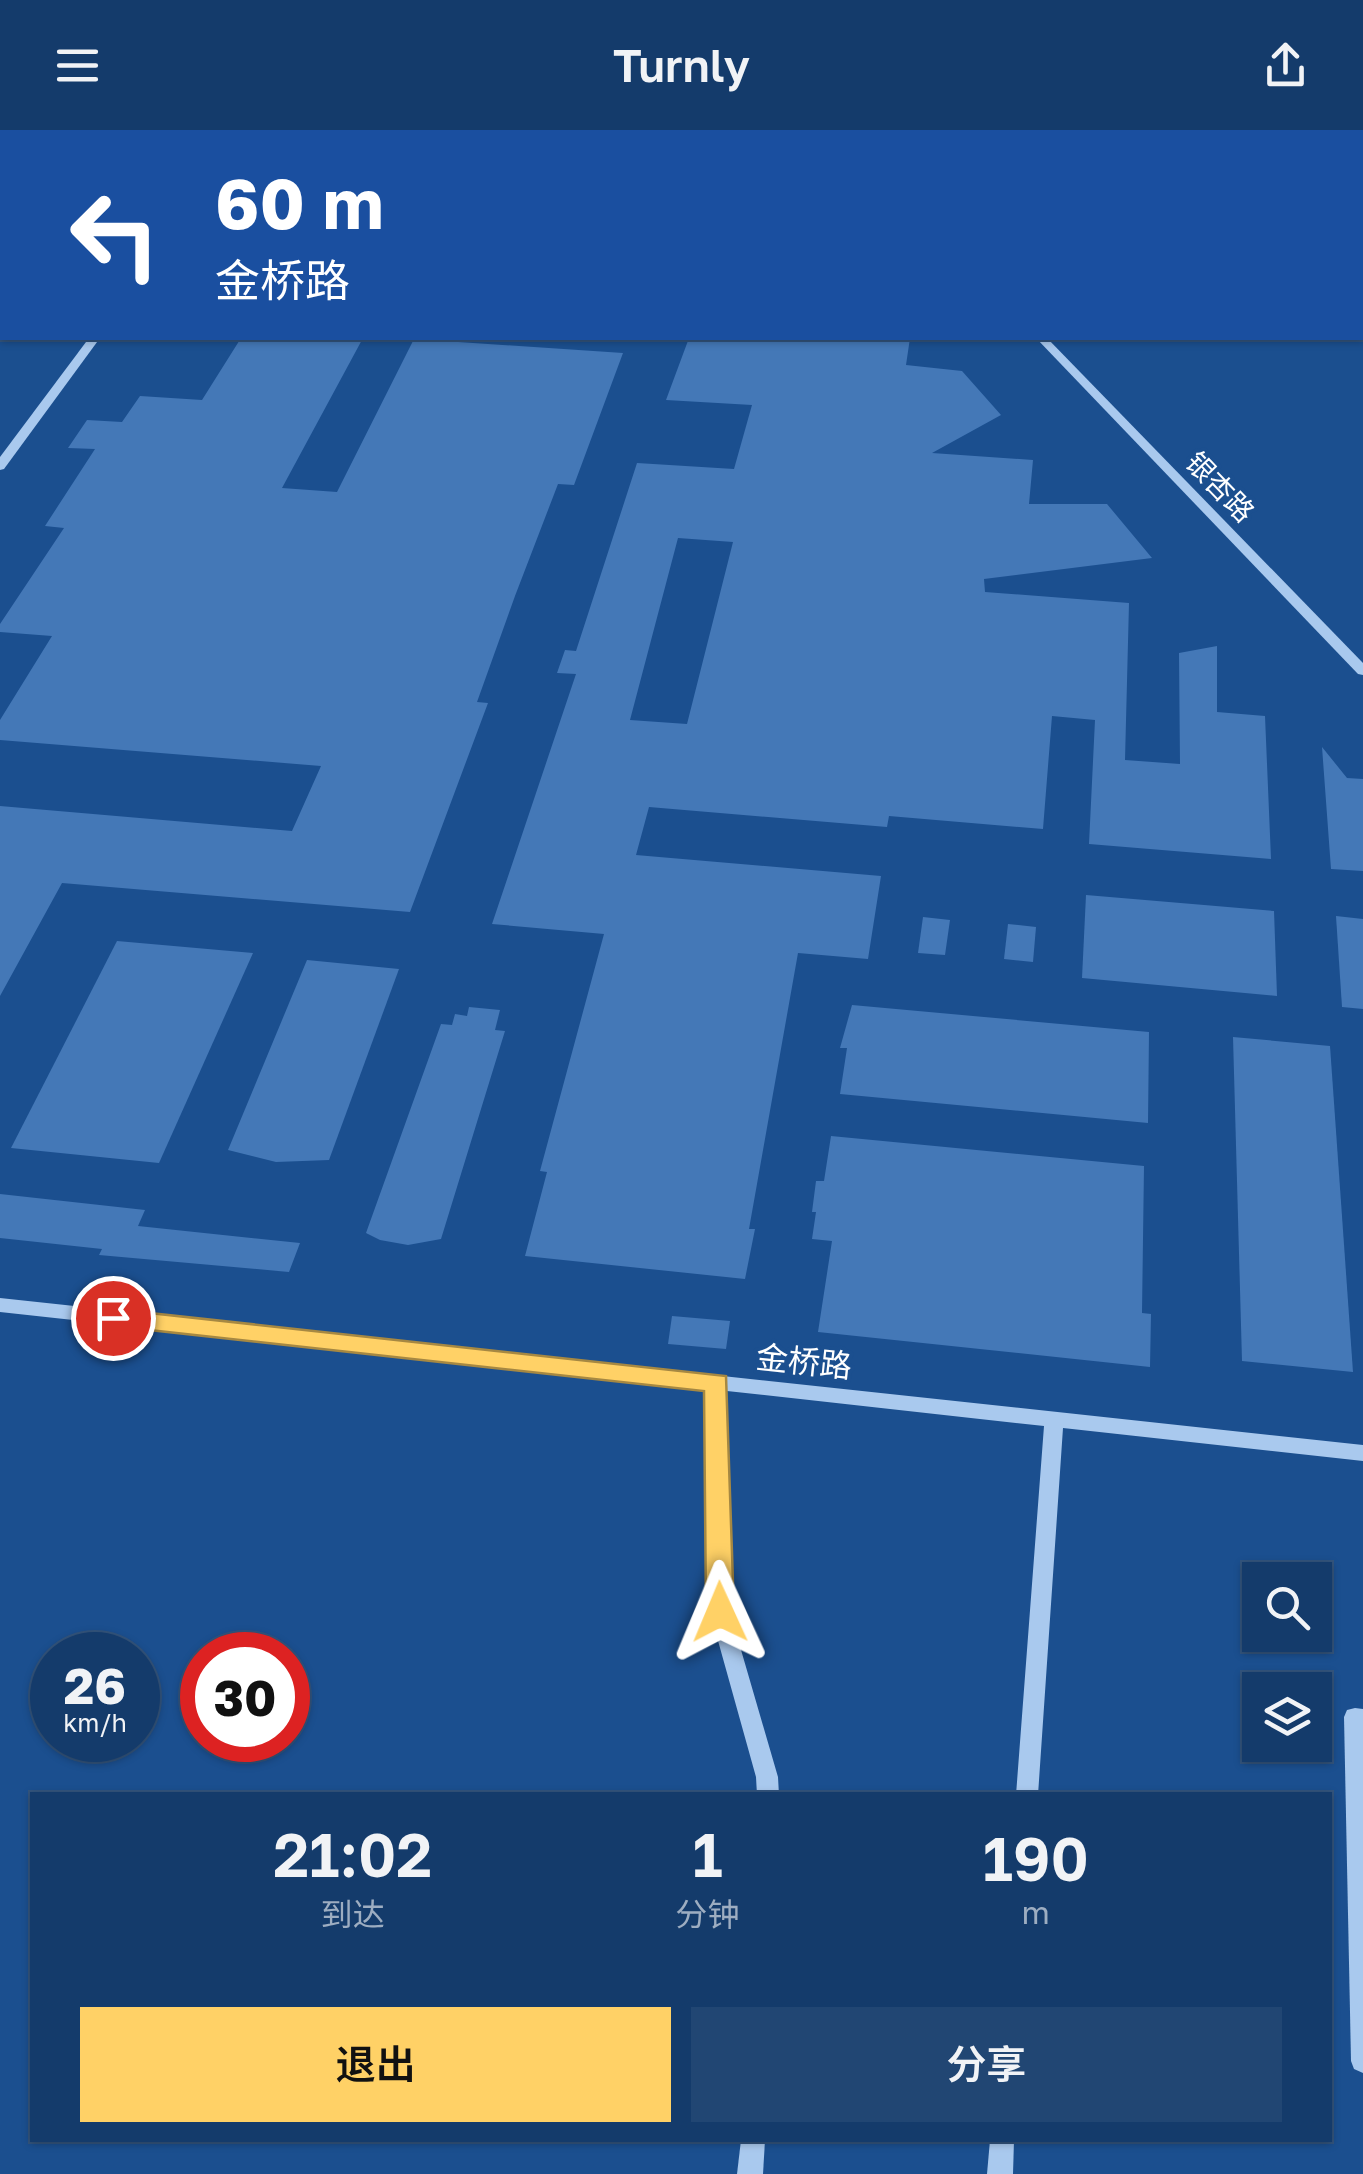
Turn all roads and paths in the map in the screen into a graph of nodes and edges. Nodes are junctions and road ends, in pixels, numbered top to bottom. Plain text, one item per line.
1 (93, 340) edge
2 (1042, 340) edge
3 (0, 466) edge
4 (1363, 670) edge
5 (0, 1305) edge
6 (717, 1383) junction
7 (1054, 1420) junction
8 (1363, 1453) edge
9 (1363, 1718) edge
10 (768, 1792) edge
11 (1027, 1792) edge
12 (1363, 2061) edge
13 (754, 2142) edge
14 (1002, 2142) edge
15 (750, 2174) edge
16 (1000, 2174) edge

1 - 3 street
2 - 4 street, 银杏路
5 - 6 street, 金桥路
6 - 7 street, 金桥路
6 - 10 street
7 - 8 street, 金桥路
7 - 11 street
9 - 12 street
13 - 15 street
14 - 16 street

